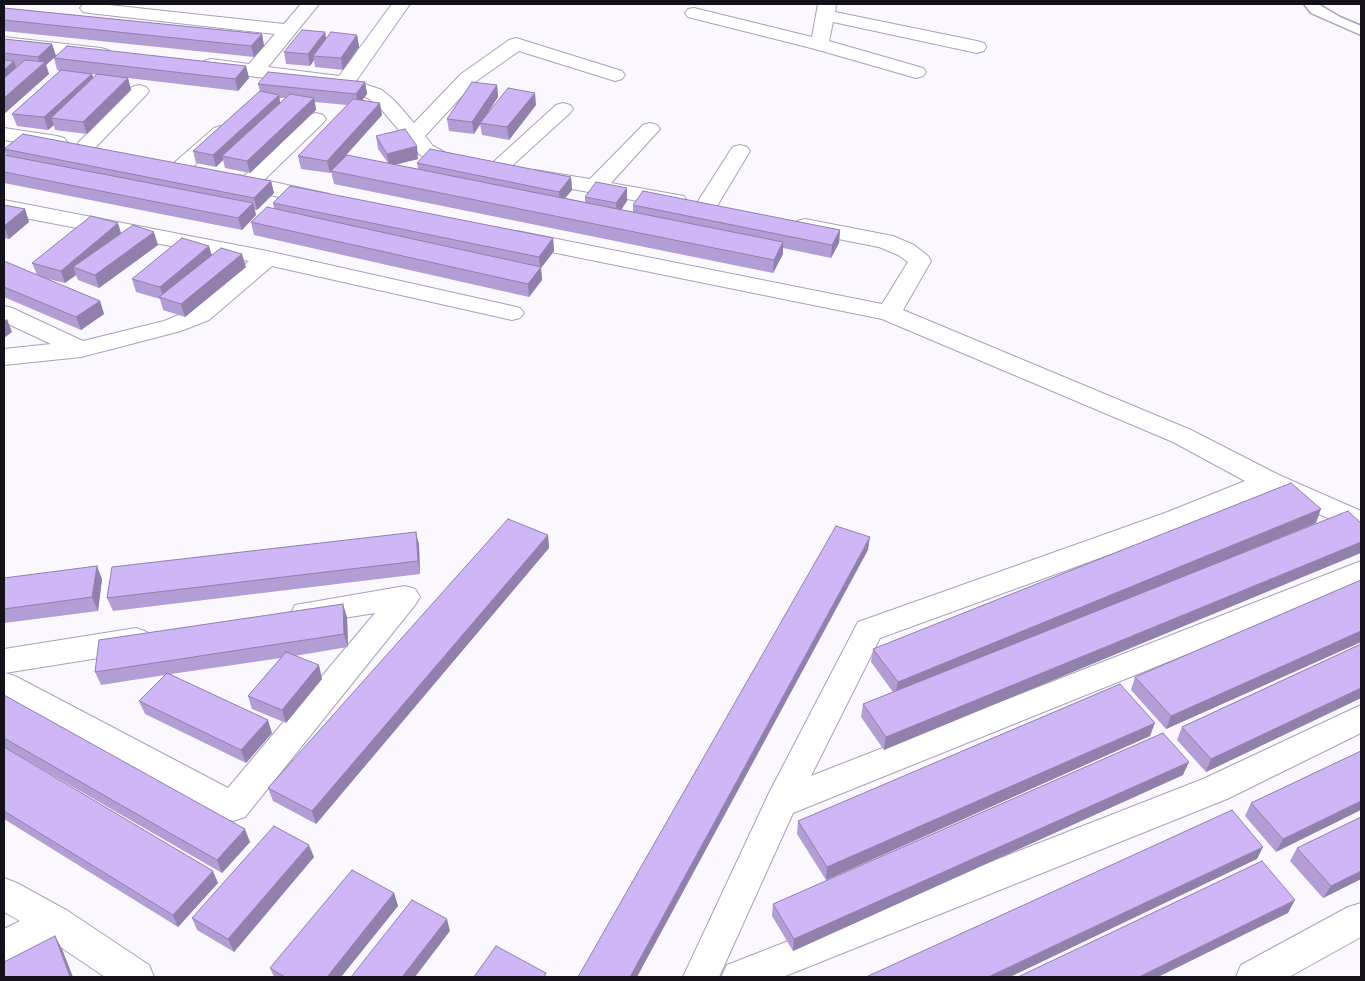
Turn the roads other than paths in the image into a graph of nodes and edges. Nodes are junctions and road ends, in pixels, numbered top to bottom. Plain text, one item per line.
1 (310, 4) edge
2 (401, 4) edge
3 (1311, 4) edge
4 (89, 8) dead end
5 (826, 9) edge
6 (694, 13) dead end
7 (288, 30) junction
8 (1361, 31) edge
9 (4, 44) edge
10 (822, 45) junction
11 (977, 47) dead end
12 (120, 56) edge
13 (187, 63) edge
14 (255, 70) junction
15 (916, 72) dead end
16 (614, 75) dead end
17 (344, 83) junction
18 (139, 91) dead end
19 (563, 109) dead end
20 (238, 117) edge
21 (316, 119) dead end
22 (6, 124) edge
23 (650, 129) dead end
24 (413, 136) junction
25 (85, 147) junction
26 (740, 151) dead end
27 (114, 153) edge
28 (496, 170) junction
29 (248, 184) junction
30 (596, 186) junction
31 (345, 204) edge
32 (4, 206) edge
33 (782, 221) edge
34 (491, 233) edge
35 (267, 258) junction
36 (4, 313) edge
37 (512, 313) dead end
38 (889, 313) junction
39 (81, 349) junction
40 (4, 358) edge
41 (1269, 482) junction
42 (1361, 522) edge
43 (1361, 572) edge
44 (278, 618) edge
45 (160, 636) edge
46 (4, 661) edge
47 (4, 685) edge
48 (1361, 718) edge
49 (781, 803) junction
50 (4, 894) edge
51 (1361, 919) edge
52 (55, 923) junction
53 (4, 946) edge
54 (136, 977) edge
55 (701, 977) edge
56 (740, 977) edge
57 (1254, 977) edge

1 - 7 street
2 - 17 street
3 - 8 lane
4 - 7 street
5 - 10 street
5 - 11 street
6 - 10 street
7 - 14 street
9 - 12 street
10 - 15 street
13 - 14 street
14 - 17 street
16 - 24 street
17 - 24 street
18 - 25 street
19 - 28 street
20 - 29 street
21 - 29 street
22 - 25 street
23 - 30 street
24 - 28 street
25 - 27 street
26 - 30 street
28 - 30 street
29 - 31 street
32 - 35 street
33 - 38 street
34 - 38 street
35 - 37 street
35 - 39 street
36 - 39 street
38 - 41 street
39 - 40 street
41 - 42 street
41 - 49 street
43 - 49 street
44 - 47 street
45 - 46 street
48 - 56 street
49 - 55 street
50 - 52 street
51 - 57 street
52 - 53 street
52 - 54 street

